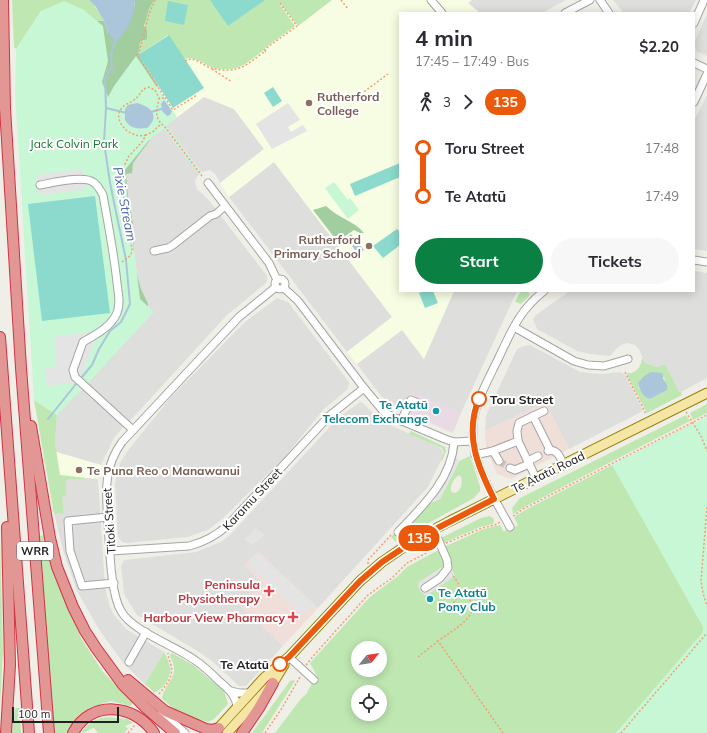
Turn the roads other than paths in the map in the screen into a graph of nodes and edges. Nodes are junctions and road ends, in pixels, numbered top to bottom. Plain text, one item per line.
1 (3, 0) edge
2 (431, 0) edge
3 (590, 0) edge
4 (600, 0) edge
5 (704, 0) edge
6 (441, 12) edge
7 (567, 12) edge
8 (608, 12) edge
9 (695, 21) edge
10 (695, 63) edge
11 (707, 69) edge
12 (707, 74) edge
13 (695, 100) edge
14 (208, 183) dead end
15 (40, 185) dead end
16 (225, 206) junction
17 (154, 251) dead end
18 (695, 260) edge
19 (707, 262) edge
20 (277, 280) junction
21 (276, 287) junction
22 (284, 288) junction
23 (543, 292) edge
24 (514, 326) junction
25 (0, 337) edge
26 (628, 360) dead end
27 (21, 368) junction
28 (364, 388) junction
29 (4, 392) junction
30 (707, 393) edge
31 (420, 404) dead end
32 (544, 411) dead end
33 (533, 416) junction
34 (401, 421) junction
35 (133, 430) junction
36 (473, 441) junction
37 (518, 441) junction
38 (454, 442) junction
39 (493, 451) junction
40 (475, 455) junction
41 (538, 456) dead end
42 (499, 461) tunnel mouth
43 (529, 463) junction
44 (564, 464) junction
45 (510, 468) dead end
46 (536, 478) junction
47 (494, 499) junction
48 (108, 517) junction
49 (510, 528) dead end
50 (434, 530) junction
51 (395, 533) road end
52 (111, 551) junction
53 (114, 583) junction
54 (425, 588) dead end
55 (146, 632) junction
56 (289, 657) junction
57 (129, 662) dead end
58 (108, 665) junction
59 (314, 680) dead end
60 (273, 683) junction
61 (231, 691) junction
62 (250, 693) junction
63 (145, 696) junction
64 (237, 707) junction
65 (220, 731) edge
66 (6, 733) edge
67 (29, 733) edge
68 (49, 733) edge
69 (73, 733) edge
70 (154, 733) edge
71 (175, 733) edge
72 (185, 733) edge
73 (242, 733) edge

1 - 27 highway, WRR
2 - 6 street
3 - 7 street
4 - 8 street
5 - 9 street
10 - 11 street
12 - 13 street
14 - 16 street
15 - 35 street
16 - 17 street
16 - 20 street
18 - 19 street
20 - 21 street
20 - 22 street
21 - 22 street
21 - 35 street, Titoki Street
22 - 28 street
23 - 24 street
24 - 26 street
24 - 36 street
25 - 29 highway, WRR
27 - 58 highway
27 - 68 highway, WRR
28 - 34 street
28 - 52 street, Karamu Street
29 - 66 highway
29 - 67 highway, WRR
30 - 44 main road, Te Atatū Road
31 - 34 street
32 - 33 street
33 - 37 street
33 - 44 street
34 - 38 street
35 - 48 street, Titoki Street
36 - 38 street
36 - 40 street
37 - 39 street
37 - 43 street
38 - 51 street
39 - 40 street
39 - 42 street
40 - 47 street
41 - 43 street
43 - 45 street
43 - 46 street
44 - 46 main road, Te Atatū Road
46 - 47 main road, Te Atatū Road
47 - 49 street
47 - 50 main road, Te Atatū Road
48 - 52 street, Titoki Street
48 - 53 street
50 - 54 street
50 - 56 main road, Te Atatū Road
52 - 53 street, Titoki Street
53 - 55 street, Titoki Street
55 - 57 street
55 - 61 street, Titoki Street
56 - 59 street
56 - 60 main road, Te Atatū Road
56 - 62 main road, Te Atatū Road
58 - 63 highway
58 - 71 highway
60 - 65 main road, Te Atatū Road
60 - 73 highway
61 - 62 street
61 - 64 street, Titoki Street
62 - 64 main road, Te Atatū Road
63 - 65 highway
63 - 72 street
64 - 65 main road, Te Atatū Road
69 - 70 highway

